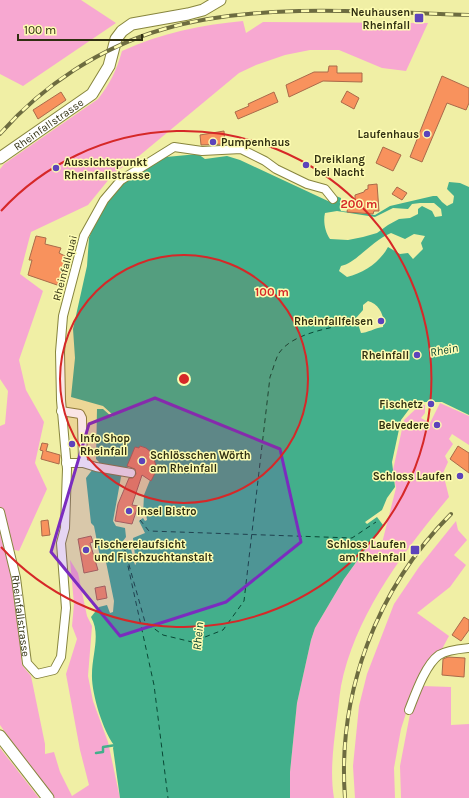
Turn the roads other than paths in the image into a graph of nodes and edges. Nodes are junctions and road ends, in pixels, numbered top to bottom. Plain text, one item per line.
1 (220, 0) edge
2 (0, 158) edge
3 (332, 199) dead end
4 (61, 411) junction
5 (66, 463) junction
6 (83, 463) junction
7 (131, 473) dead end
8 (0, 512) edge
9 (65, 528) joint
10 (469, 648) edge
11 (410, 710) dead end
12 (0, 736) edge
13 (48, 798) edge

1 - 2 street, Rheinfallstrasse
3 - 4 street, Rheinfallquai
4 - 5 street, Rheinfallquai
4 - 6 street
5 - 6 street
5 - 9 street, Rheinfallquai
6 - 7 street
8 - 9 street, Rheinfallstrasse
10 - 11 street
12 - 13 street

